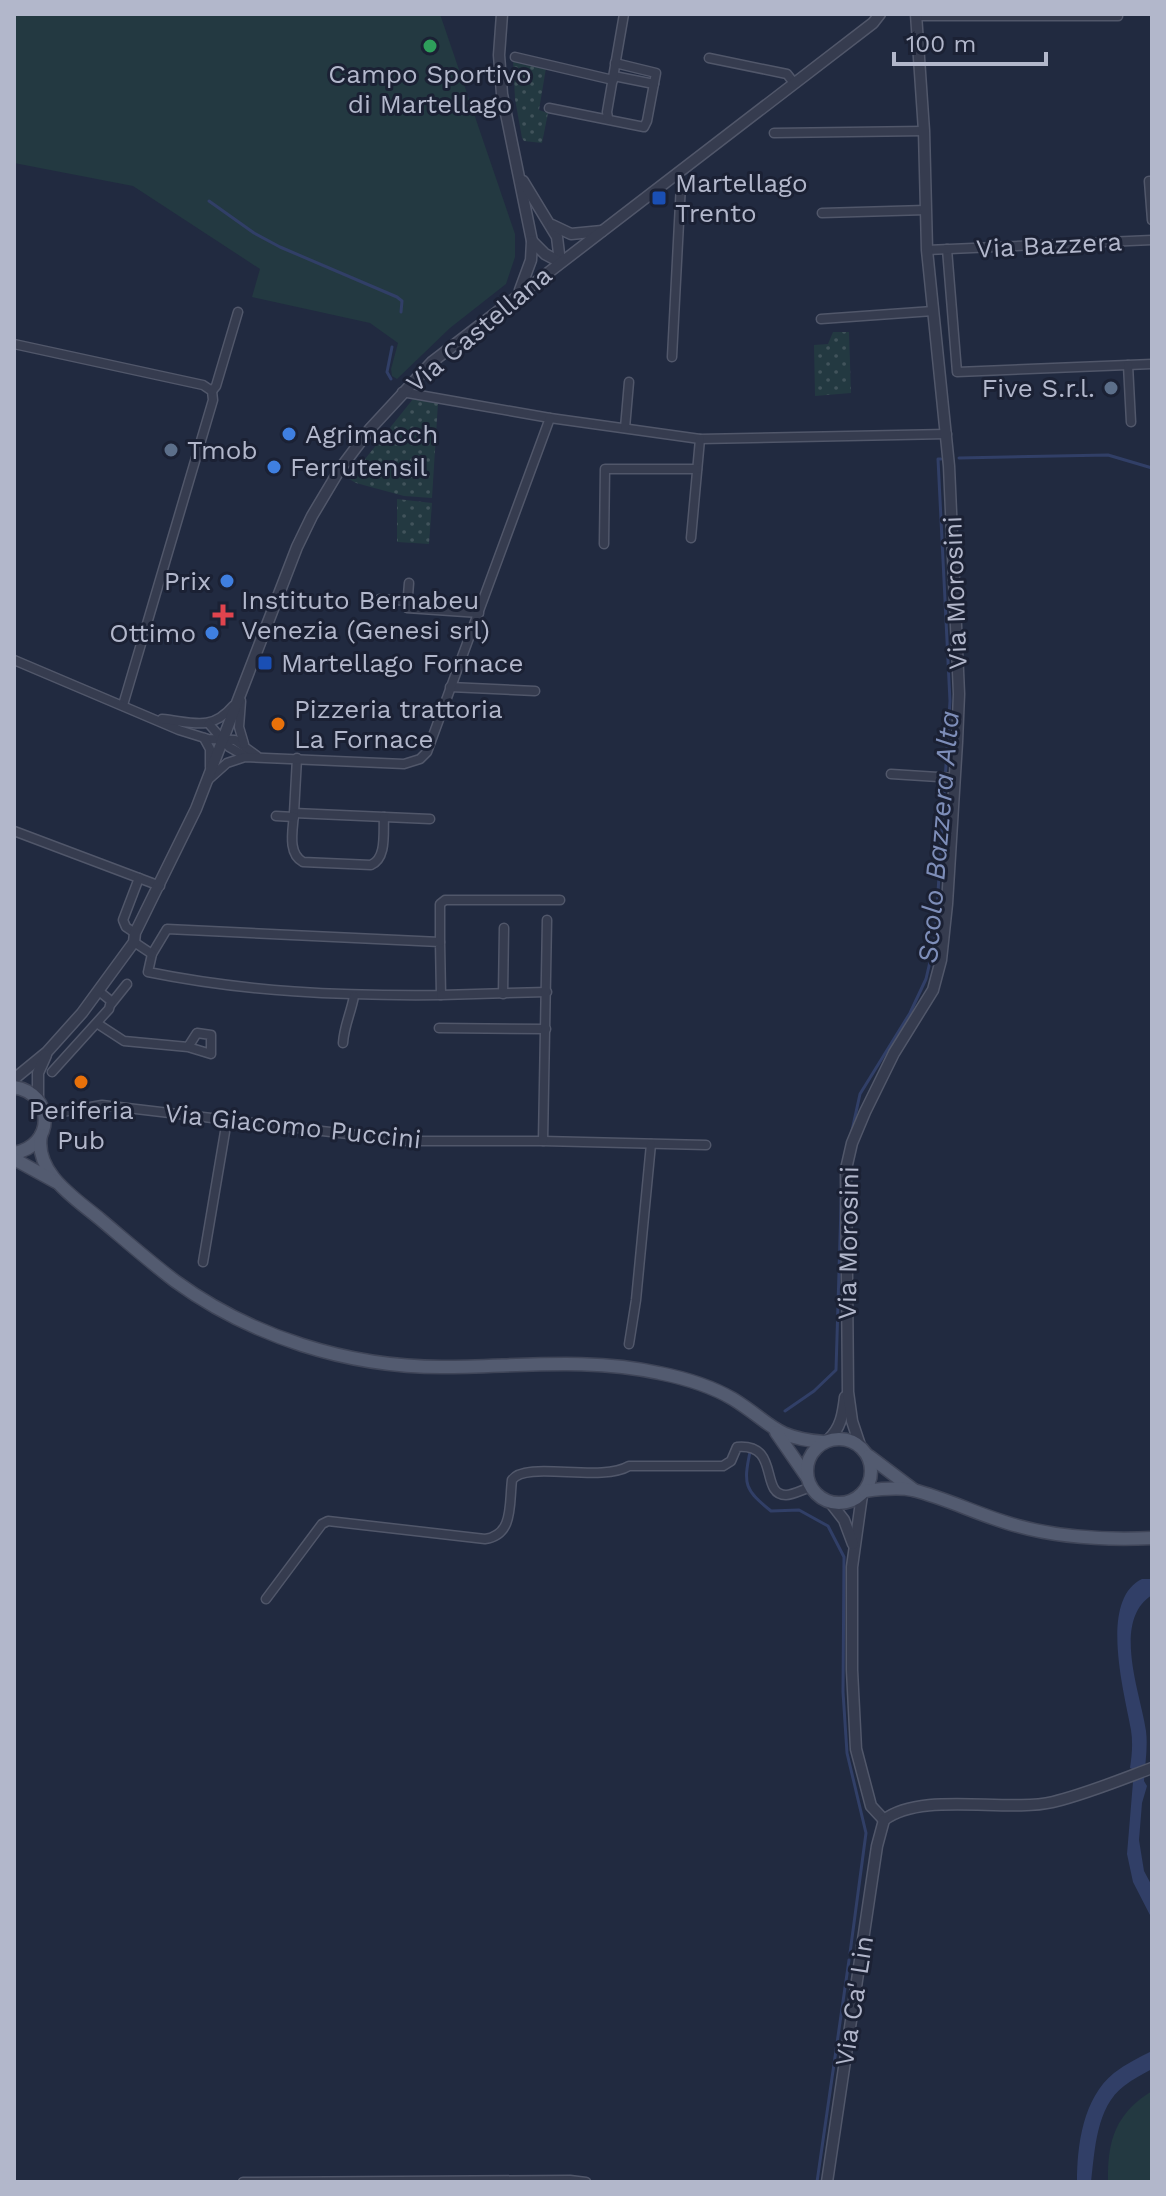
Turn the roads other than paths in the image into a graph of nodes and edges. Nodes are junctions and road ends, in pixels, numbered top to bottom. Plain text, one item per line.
1 (502, 14) edge
2 (624, 14) edge
3 (880, 14) edge
4 (916, 15) edge
5 (1118, 16) dead end
6 (515, 57) dead end
7 (709, 58) dead end
8 (615, 63) junction
9 (613, 78) junction
10 (794, 83) junction
11 (654, 84) junction
12 (549, 108) dead end
13 (608, 118) junction
14 (924, 131) junction
15 (774, 133) dead end
16 (520, 176) junction
17 (1152, 181) edge
18 (681, 184) dead end
19 (926, 210) junction
20 (822, 213) dead end
21 (1152, 220) edge
22 (550, 224) junction
23 (603, 231) junction
24 (1152, 240) edge
25 (532, 241) junction
26 (947, 249) junction
27 (927, 250) junction
28 (560, 262) junction
29 (519, 294) junction
30 (933, 311) junction
31 (238, 312) dead end
32 (821, 319) dead end
33 (14, 344) edge
34 (672, 357) dead end
35 (1152, 364) edge
36 (1128, 365) junction
37 (629, 382) dead end
38 (212, 391) junction
39 (402, 392) junction
40 (550, 418) junction
41 (1131, 422) dead end
42 (625, 428) junction
43 (947, 434) junction
44 (700, 439) junction
45 (697, 469) junction
46 (691, 538) dead end
47 (604, 544) dead end
48 (409, 583) dead end
49 (380, 599) dead end
50 (408, 601) junction
51 (479, 613) junction
52 (14, 660) edge
53 (450, 687) junction
54 (535, 691) dead end
55 (242, 692) junction
56 (123, 705) junction
57 (153, 718) junction
58 (209, 724) junction
59 (204, 738) junction
60 (223, 739) junction
61 (244, 744) junction
62 (257, 756) junction
63 (245, 757) junction
64 (297, 758) junction
65 (891, 774) dead end
66 (954, 778) junction
67 (208, 780) junction
68 (294, 815) junction
69 (276, 816) dead end
70 (384, 817) junction
71 (430, 819) dead end
72 (14, 831) edge
73 (139, 878) junction
74 (160, 886) junction
75 (560, 900) dead end
76 (547, 920) dead end
77 (504, 928) dead end
78 (135, 937) junction
79 (440, 942) junction
80 (152, 954) junction
81 (127, 984) dead end
82 (100, 992) junction
83 (547, 992) junction
84 (503, 994) junction
85 (441, 995) junction
86 (354, 996) junction
87 (111, 1004) junction
88 (98, 1024) junction
89 (439, 1028) dead end
90 (546, 1029) junction
91 (343, 1043) dead end
92 (188, 1047) dead end
93 (47, 1052) junction
94 (52, 1072) dead end
95 (14, 1079) edge
96 (14, 1087) edge
97 (38, 1099) junction
98 (45, 1115) junction
99 (227, 1120) junction
100 (41, 1135) junction
101 (543, 1141) junction
102 (651, 1144) junction
103 (706, 1145) dead end
104 (14, 1156) edge
105 (59, 1183) junction
106 (203, 1262) dead end
107 (629, 1344) dead end
108 (848, 1392) junction
109 (776, 1432) junction
110 (826, 1441) junction
111 (864, 1450) junction
112 (809, 1482) junction
113 (914, 1490) junction
114 (863, 1493) junction
115 (830, 1502) junction
116 (1152, 1538) edge
117 (854, 1546) junction
118 (266, 1599) dead end
119 (1150, 1769) edge
120 (884, 1820) junction
121 (243, 2182) edge
122 (586, 2182) edge
123 (827, 2182) edge

1 - 16 street
2 - 8 street
3 - 10 street, Via Castellana
4 - 5 street
4 - 14 street, Via Morosini
6 - 9 street
7 - 10 street
8 - 9 street
8 - 11 street
9 - 11 street
9 - 13 street
10 - 23 street, Via Castellana
11 - 13 street
12 - 13 street
14 - 15 street
14 - 19 street, Via Morosini
16 - 22 street
16 - 25 street
17 - 21 street, Via Bazzera
18 - 34 street
19 - 20 street
19 - 27 street, Via Morosini
22 - 23 street
22 - 28 street
23 - 28 street, Via Castellana
24 - 26 street, Via Bazzera
25 - 28 street
25 - 29 street
26 - 27 street, Via Bazzera
26 - 36 street, Via Bazzera
27 - 30 street, Via Morosini
28 - 29 street, Via Castellana
29 - 39 street, Via Castellana
30 - 32 street
30 - 43 street, Via Morosini
31 - 38 street
33 - 38 street
35 - 36 street, Via Bazzera
36 - 41 street
37 - 42 street
38 - 56 street
39 - 40 street
39 - 55 street, Via Castellana
40 - 42 street
40 - 51 street
42 - 44 street
43 - 44 street
43 - 66 street, Via Morosini
44 - 45 street
45 - 46 street
45 - 47 street
48 - 50 street
49 - 50 street
50 - 51 street
51 - 53 street
52 - 56 street
53 - 54 street
53 - 64 street
55 - 58 street
55 - 60 street, Via Castellana
55 - 61 street
56 - 57 street
57 - 58 street
57 - 59 street
58 - 60 street
59 - 60 street
59 - 67 street
60 - 61 street
60 - 63 street
60 - 67 street, Via Castellana
61 - 62 street
62 - 63 street
62 - 64 street
63 - 67 street
64 - 68 street
65 - 66 street
66 - 108 street, Via Morosini
67 - 74 street, Via Castellana
68 - 69 street
68 - 70 street
68 - 70 street
70 - 71 street
72 - 73 street
73 - 74 street
73 - 78 street
74 - 78 street, Via Castellana
75 - 79 street
76 - 83 street
77 - 84 street
78 - 80 street
78 - 82 street, Via Castellana
79 - 80 street
79 - 85 street
80 - 86 street
81 - 87 street
82 - 87 street
82 - 93 street, Via Castellana
83 - 84 street
83 - 90 street
84 - 85 street
85 - 86 street
86 - 91 street
87 - 88 street
88 - 92 street
88 - 94 street
89 - 90 street
90 - 101 street
93 - 95 street, Via Castellana
93 - 97 street, Via Castellana
96 - 97 main road
97 - 98 main road
98 - 99 street, Via Giacomo Puccini
98 - 100 main road
99 - 101 street, Via Giacomo Puccini
99 - 106 street
100 - 104 main road
100 - 105 main road
101 - 102 street, Via Giacomo Puccini
102 - 103 street, Via Giacomo Puccini
102 - 107 street
104 - 105 main road
105 - 109 main road
108 - 110 street, Via Morosini
108 - 111 street, Via Morosini
109 - 110 main road
109 - 112 main road
110 - 111 main road
110 - 112 main road
111 - 113 main road
111 - 114 main road
112 - 115 main road
112 - 118 street
113 - 114 main road
113 - 116 main road
114 - 115 main road
114 - 117 street
115 - 117 street
117 - 120 street
119 - 120 street
120 - 123 street, Via Ca' Lin
121 - 122 street

